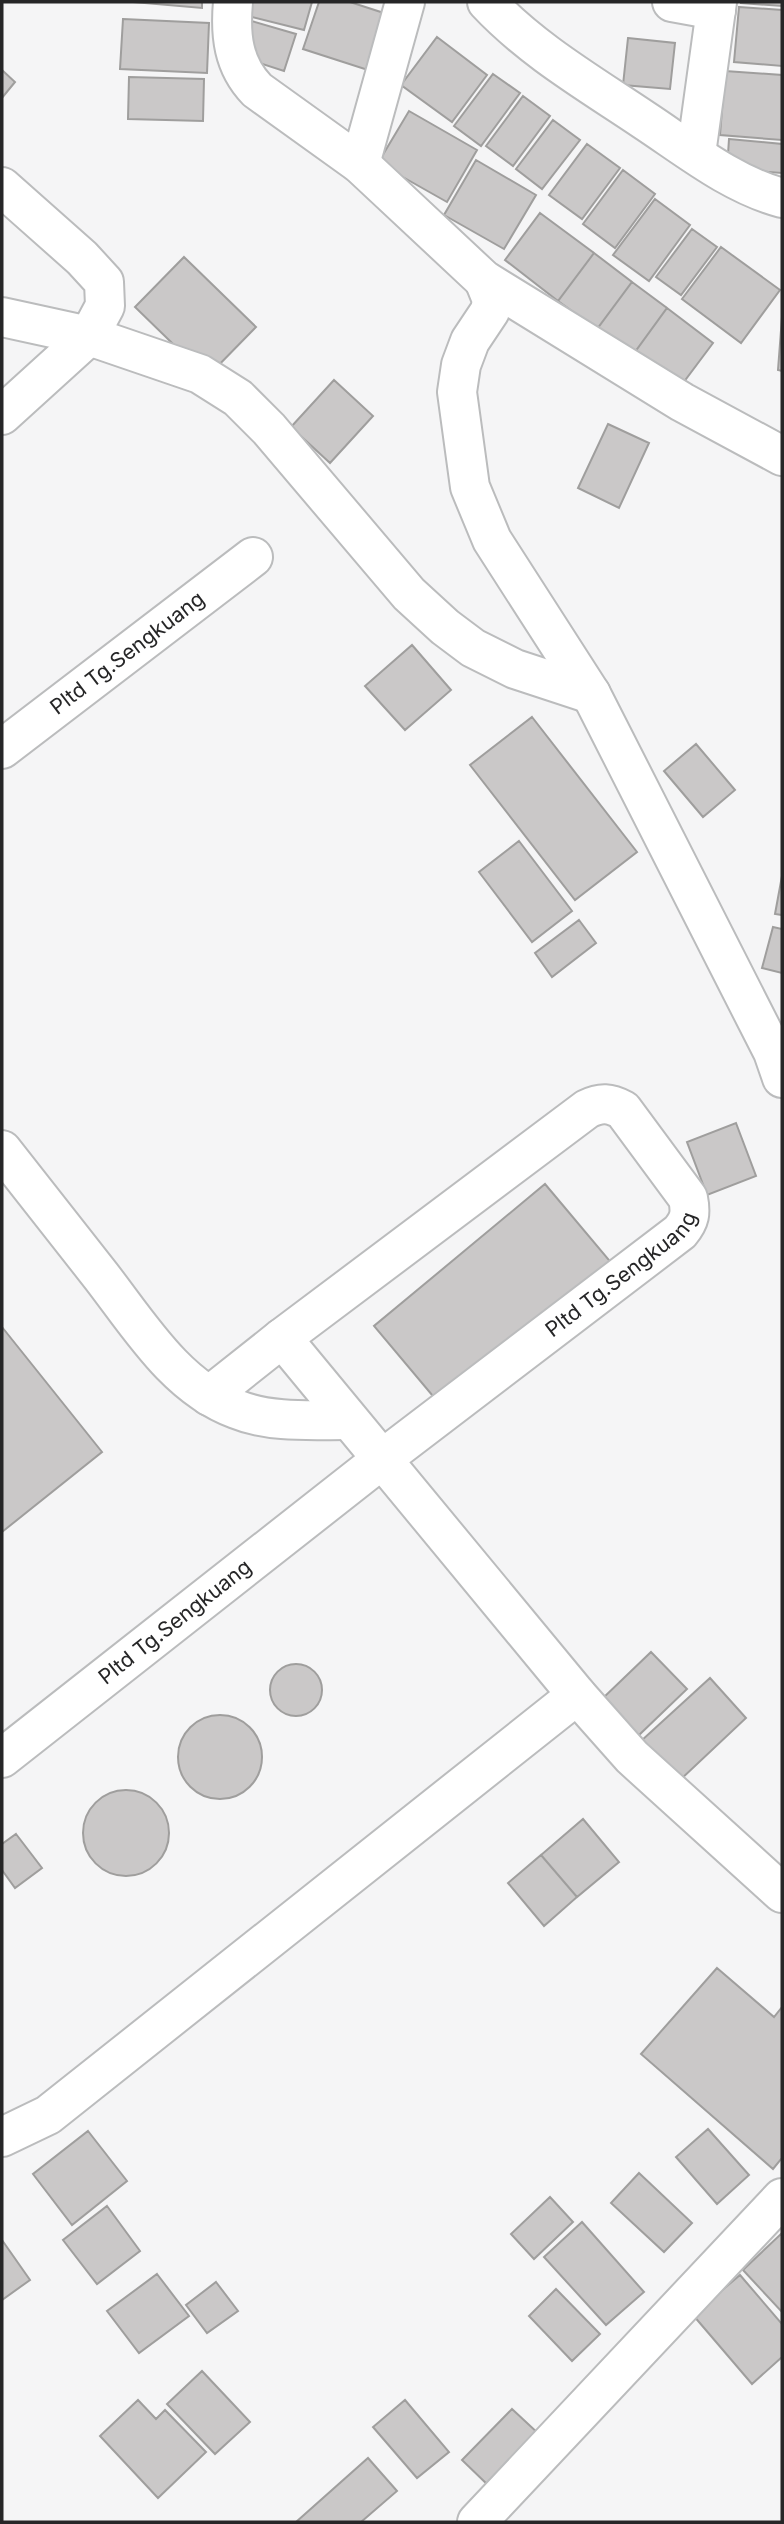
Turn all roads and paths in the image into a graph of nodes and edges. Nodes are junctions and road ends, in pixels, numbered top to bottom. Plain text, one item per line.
1 (233, 2) edge
2 (405, 2) edge
3 (487, 2) edge
4 (673, 2) edge
5 (717, 6) edge
6 (696, 154) junction
7 (360, 164) junction
8 (2, 187) edge
9 (782, 198) edge
10 (484, 280) junction
11 (2, 317) edge
12 (89, 336) junction
13 (2, 415) edge
14 (782, 456) edge
15 (253, 558) dead end
16 (591, 694) junction
17 (2, 749) edge
18 (782, 1078) edge
19 (2, 1150) edge
20 (282, 1338) junction
21 (209, 1396) junction
22 (347, 1420) junction
23 (381, 1460) junction
24 (577, 1695) junction
25 (2, 1758) edge
26 (782, 1894) edge
27 (2, 2137) edge
28 (782, 2198) edge
29 (477, 2522) edge

1 - 7 street
2 - 7 street
3 - 6 street
4 - 5 street
5 - 6 street
6 - 9 street
7 - 10 street
8 - 12 street
10 - 14 street
10 - 16 street
11 - 12 street
12 - 13 street
12 - 16 street
15 - 17 street, Pltd Tg.Sengkuang
16 - 18 street
19 - 21 street
20 - 21 street, Pltd Tg.Sengkuang
20 - 22 street
20 - 23 street, Pltd Tg.Sengkuang
21 - 22 street
22 - 23 street
23 - 24 street
23 - 25 street, Pltd Tg.Sengkuang
24 - 26 street
24 - 27 street
28 - 29 street

